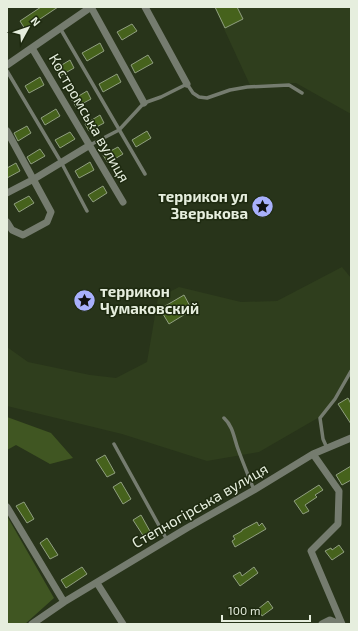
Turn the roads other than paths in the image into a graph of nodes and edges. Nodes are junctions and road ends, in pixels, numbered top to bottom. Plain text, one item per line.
1 (91, 7) edge
2 (145, 7) edge
3 (60, 28) junction
4 (32, 48) junction
5 (7, 65) edge
6 (7, 71) edge
7 (187, 84) junction
8 (302, 93) dead end
9 (144, 103) junction
10 (119, 130) junction
11 (7, 131) edge
12 (90, 146) junction
13 (61, 162) junction
14 (145, 174) dead end
15 (34, 180) junction
16 (7, 193) edge
17 (123, 202) dead end
18 (86, 211) dead end
19 (7, 222) edge
20 (351, 371) edge
21 (224, 418) dead end
22 (351, 438) edge
23 (114, 444) dead end
24 (327, 448) junction
25 (313, 454) junction
26 (254, 490) junction
27 (7, 507) edge
28 (167, 540) junction
29 (97, 583) junction
30 (64, 602) junction
31 (42, 621) edge
32 (32, 624) edge
33 (123, 624) edge
34 (322, 624) edge
35 (339, 624) edge
36 (342, 624) edge

1 - 3 street
1 - 9 street
2 - 7 street
3 - 4 street
3 - 10 lane
4 - 5 street
4 - 12 street, Костромська вулиця
6 - 13 lane
7 - 8 lane
7 - 9 lane
9 - 10 lane
10 - 12 lane
10 - 14 lane
11 - 15 street
12 - 13 street
12 - 17 street, Костромська вулиця
13 - 15 street
13 - 18 lane
15 - 16 street
15 - 19 street
20 - 24 lane
21 - 26 lane
22 - 24 street, Степногірська вулиця
23 - 28 lane
24 - 25 street, Степногірська вулиця
25 - 26 street, Степногірська вулиця
25 - 36 street
26 - 28 street, Степногірська вулиця
27 - 30 street
28 - 29 street, Степногірська вулиця
29 - 30 street, Степногірська вулиця
29 - 33 street
30 - 31 street, Степногірська вулиця
31 - 32 street, Степногірська вулиця
34 - 35 street

